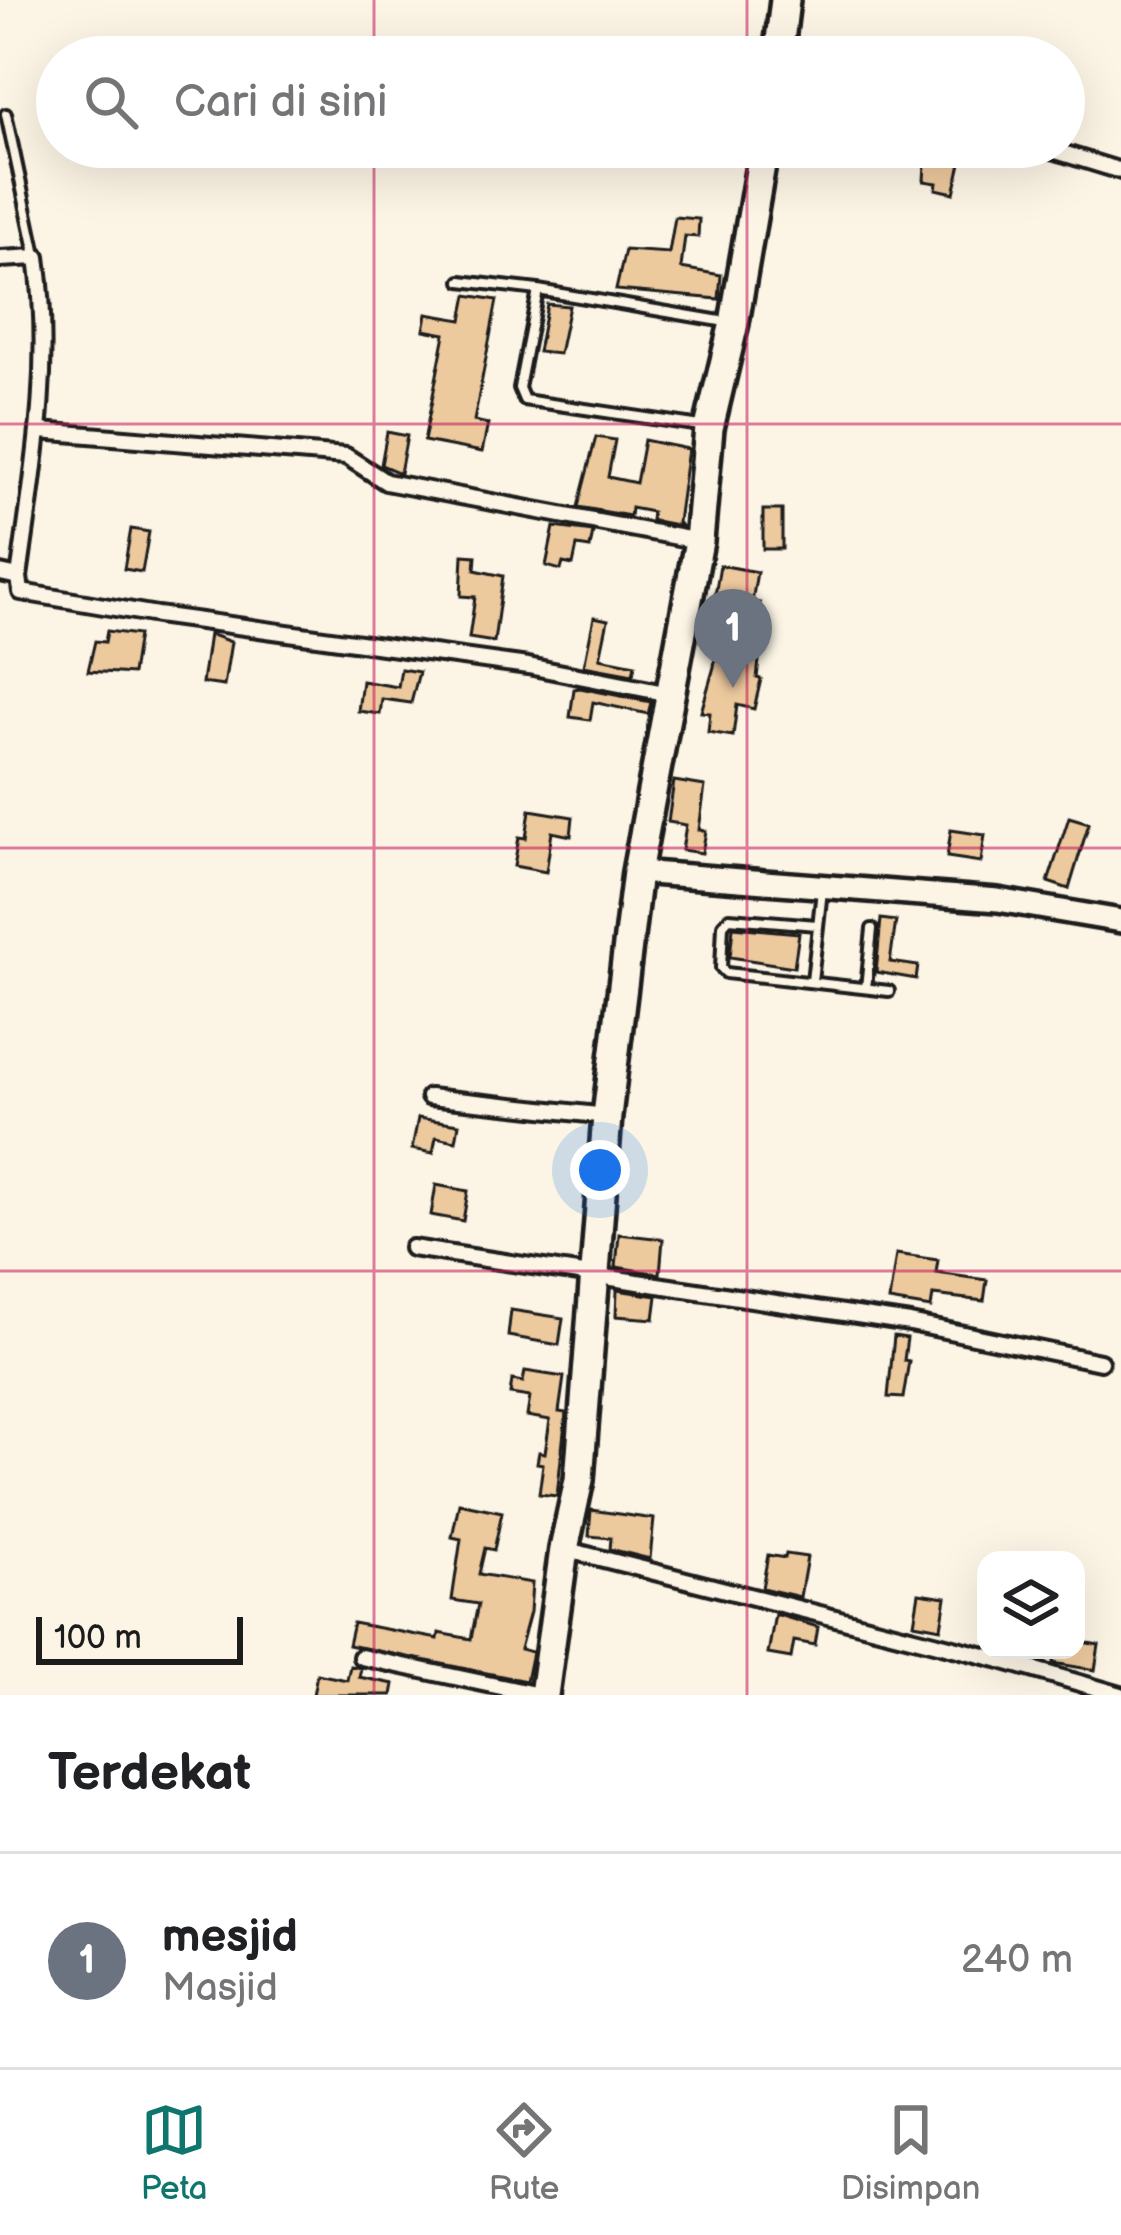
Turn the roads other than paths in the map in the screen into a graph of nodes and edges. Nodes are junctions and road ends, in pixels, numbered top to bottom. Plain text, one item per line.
1 (785, 0) edge
2 (781, 36) edge
3 (6, 114) dead end
4 (1085, 160) edge
5 (760, 168) edge
6 (1121, 171) edge
7 (37, 257) junction
8 (0, 260) edge
9 (461, 281) dead end
10 (538, 290) junction
11 (734, 323) junction
12 (709, 428) junction
13 (40, 431) junction
14 (699, 541) junction
15 (0, 573) edge
16 (19, 577) junction
17 (670, 694) junction
18 (637, 872) junction
19 (822, 889) junction
20 (1121, 921) edge
21 (818, 925) junction
22 (872, 929) dead end
23 (812, 981) junction
24 (866, 988) junction
25 (890, 991) dead end
26 (429, 1097) dead end
27 (608, 1116) junction
28 (412, 1248) dead end
29 (595, 1273) junction
30 (1100, 1362) dead end
31 (564, 1550) junction
32 (361, 1657) dead end
33 (542, 1695) edge
34 (1121, 1695) edge

1 - 2 highway
3 - 7 lane
4 - 6 street
5 - 11 highway
7 - 8 street
7 - 13 street
9 - 10 lane
10 - 11 lane
10 - 12 lane
11 - 12 highway
12 - 14 highway
13 - 14 street
13 - 16 street
14 - 17 highway
15 - 16 street
16 - 17 street
17 - 18 highway
18 - 19 street
18 - 27 highway
19 - 20 street
19 - 21 lane
21 - 23 lane
21 - 23 lane
22 - 24 lane
23 - 24 lane
24 - 25 lane
26 - 27 street
27 - 29 highway
28 - 29 street
29 - 30 street
29 - 31 highway
31 - 33 highway
31 - 34 street
32 - 33 street

